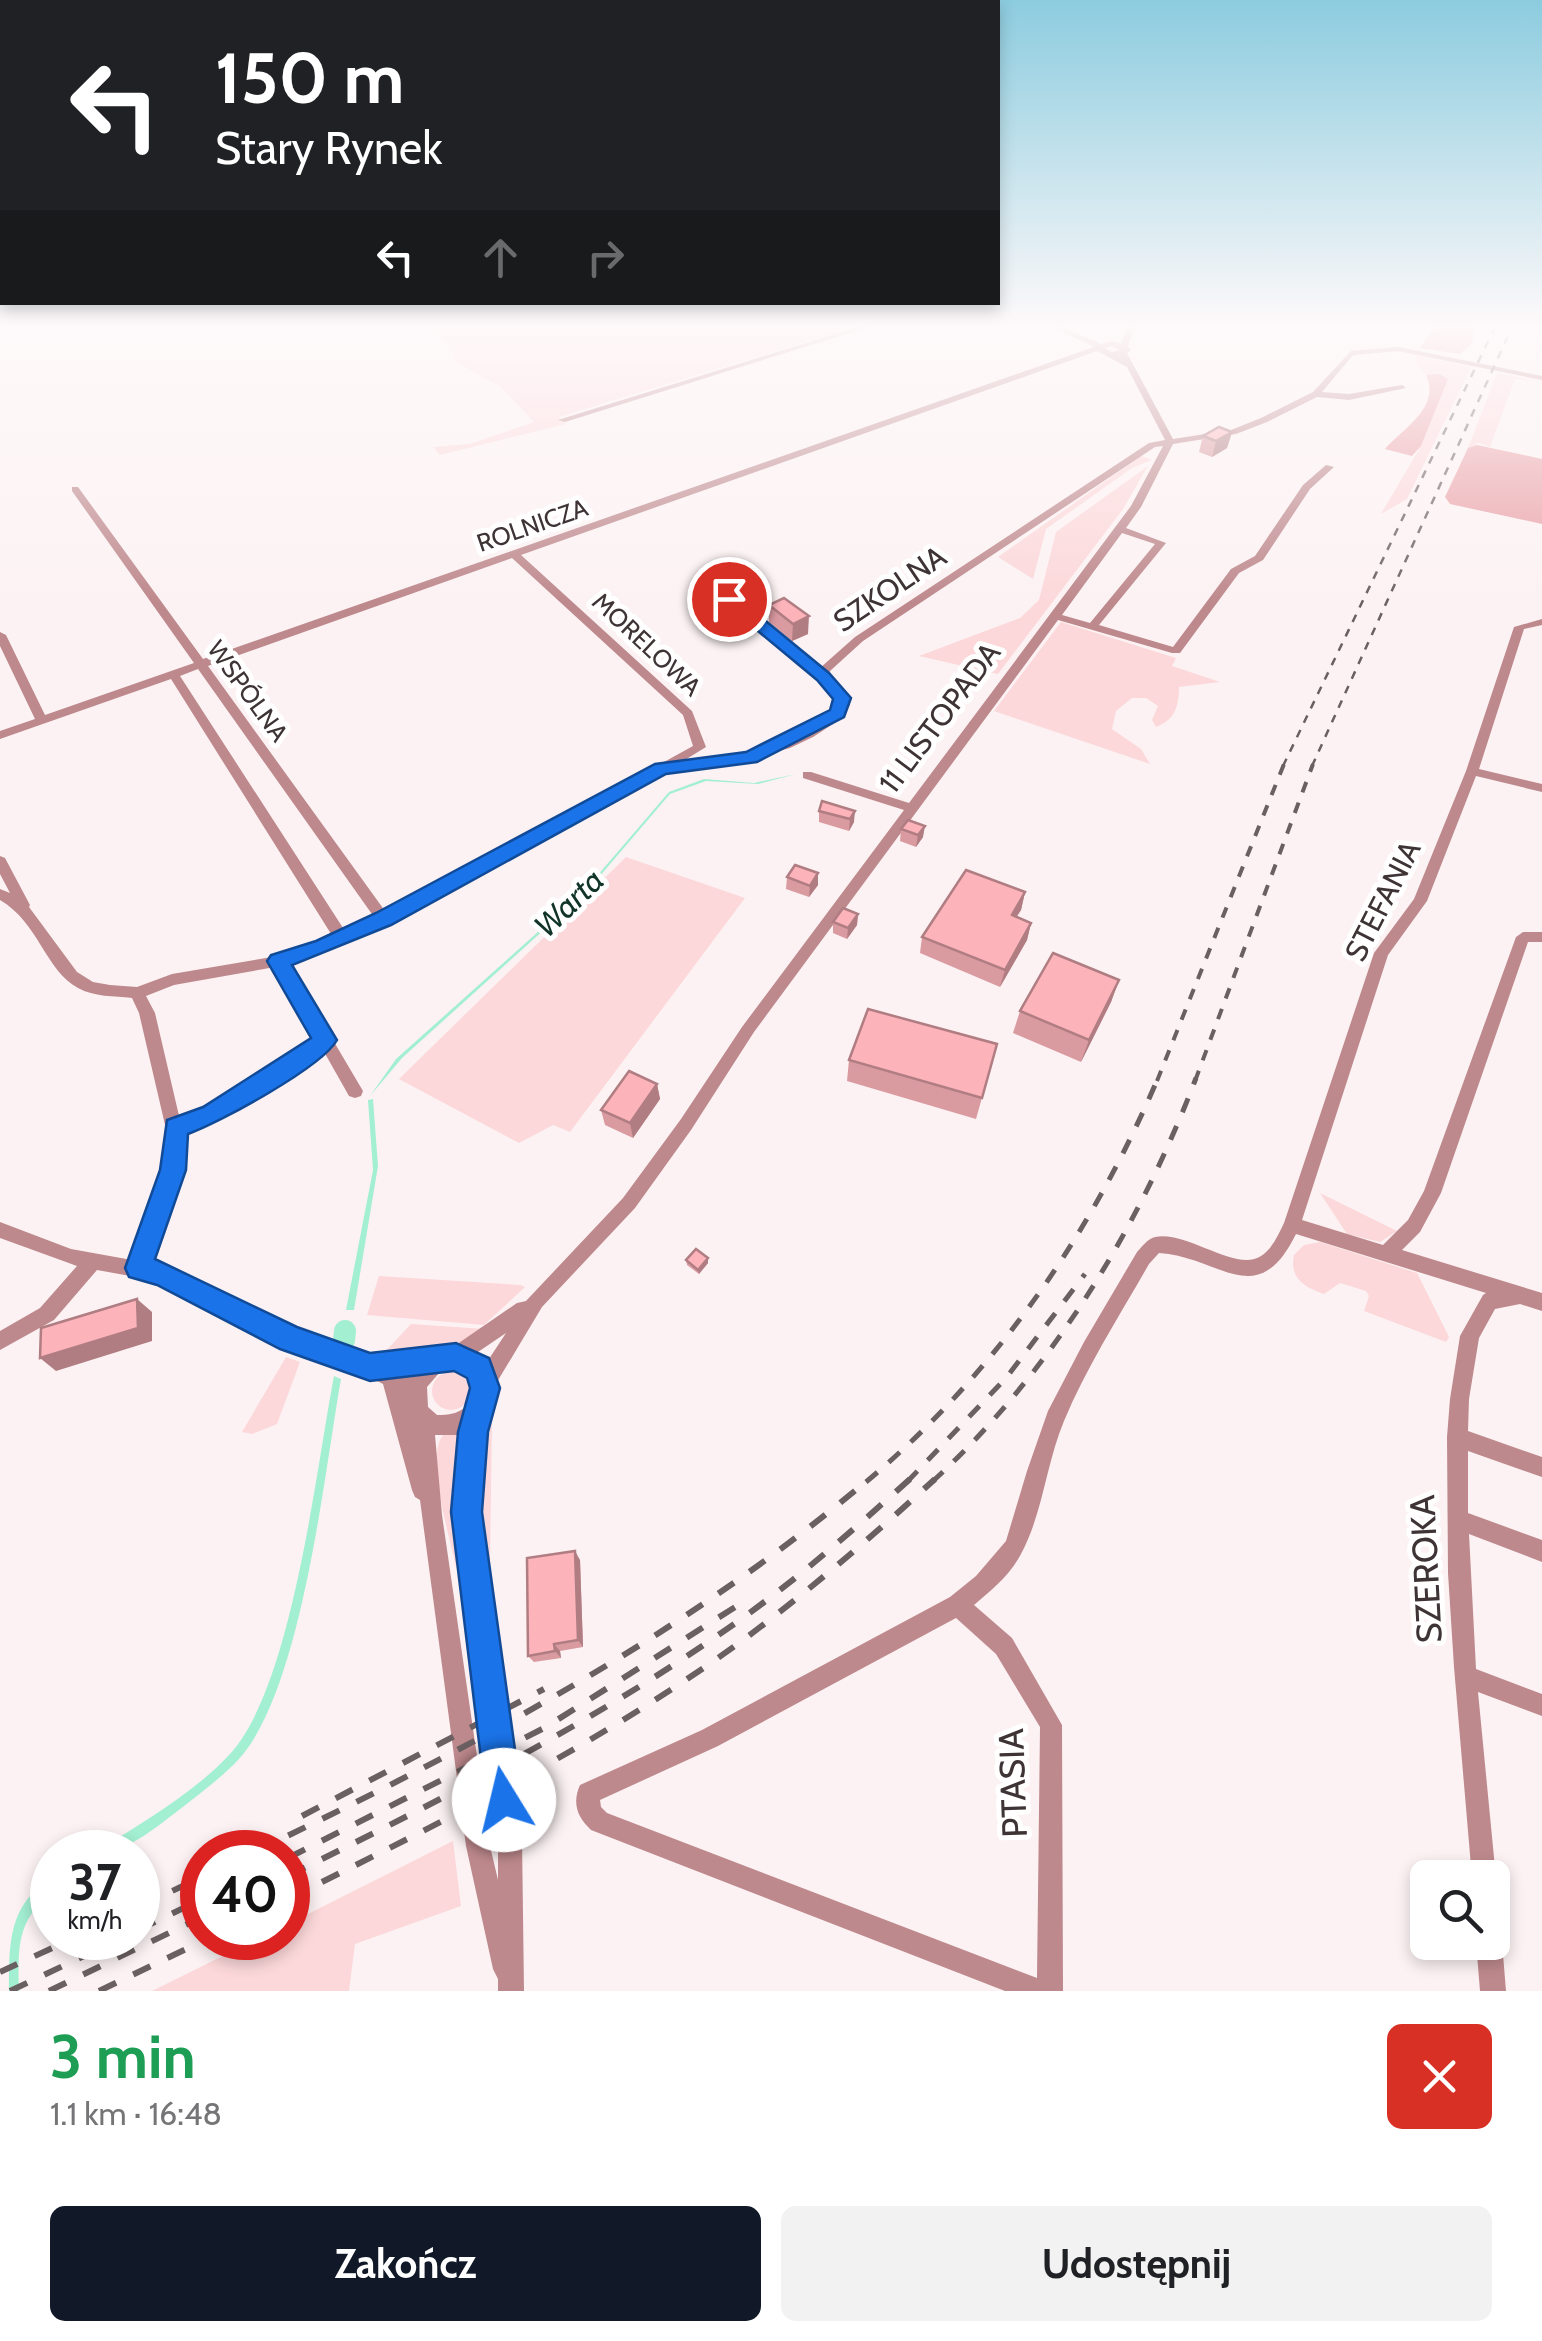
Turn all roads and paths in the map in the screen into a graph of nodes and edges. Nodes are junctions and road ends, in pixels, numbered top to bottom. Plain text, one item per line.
1 (569, 418) edge
2 (902, 418) edge
3 (1158, 418) edge
4 (1266, 418) edge
5 (562, 420) dead end
6 (1170, 441) junction
7 (1144, 449) junction
8 (1160, 462) junction
9 (1329, 467) dead end
10 (75, 489) dead end
11 (1120, 529) junction
12 (515, 555) junction
13 (729, 599) dead end
14 (1055, 616) junction
15 (1542, 622) edge
16 (1092, 627) junction
17 (0, 635) edge
18 (203, 665) junction
19 (174, 676) junction
20 (823, 676) junction
21 (42, 721) junction
22 (0, 736) edge
23 (662, 769) junction
24 (1472, 771) junction
25 (806, 775) dead end
26 (1542, 788) edge
27 (910, 807) junction
28 (0, 861) edge
29 (0, 894) edge
30 (24, 905) junction
31 (384, 919) junction
32 (1542, 938) edge
33 (342, 939) junction
34 (278, 961) junction
35 (137, 993) junction
36 (325, 1040) junction
37 (355, 1091) dead end
38 (176, 1128) junction
39 (1292, 1225) junction
40 (0, 1230) edge
41 (1387, 1253) junction
42 (93, 1262) junction
43 (138, 1268) junction
44 (1533, 1300) edge
45 (536, 1301) junction
46 (0, 1341) edge
47 (446, 1360) junction
48 (364, 1365) junction
49 (392, 1378) junction
50 (485, 1383) junction
51 (416, 1391) junction
52 (477, 1410) junction
53 (424, 1420) junction
54 (1457, 1437) junction
55 (1542, 1467) edge
56 (432, 1515) junction
57 (1456, 1519) junction
58 (1542, 1551) edge
59 (473, 1588) junction
60 (446, 1598) junction
61 (958, 1606) junction
62 (1467, 1677) junction
63 (1542, 1705) edge
64 (1482, 1860) edge
65 (1490, 1960) edge
66 (510, 1988) edge
67 (1038, 1991) edge
68 (1050, 1991) edge
69 (1493, 1991) edge

1 - 5 street
2 - 12 street, ROLNICZA
3 - 6 street
4 - 6 street, SZKOLNA
6 - 7 street, SZKOLNA
6 - 8 street, 11 LISTOPADA
7 - 8 street
7 - 20 street, SZKOLNA
8 - 11 street, 11 LISTOPADA
9 - 16 street
10 - 18 street, WSPÓLNA
11 - 14 street, 11 LISTOPADA
11 - 16 street
12 - 18 street, ROLNICZA
12 - 23 street, MORELOWA
13 - 20 street
14 - 16 street
14 - 27 street, 11 LISTOPADA
15 - 24 street, STEFANIA
17 - 21 street
18 - 19 street, ROLNICZA
18 - 31 street, WSPÓLNA
19 - 21 street, ROLNICZA
19 - 33 street
20 - 23 street, SZKOLNA
21 - 22 street, ROLNICZA
23 - 31 street, SZKOLNA
24 - 26 street
24 - 39 street, STEFANIA
25 - 27 street
27 - 45 street, 11 LISTOPADA
28 - 30 street
29 - 30 street
30 - 35 street
31 - 33 street, SZKOLNA
32 - 41 street
33 - 34 street, SZKOLNA
34 - 35 street, SZKOLNA
34 - 36 street
35 - 38 street
36 - 37 street
36 - 38 street
38 - 43 street
39 - 41 street
39 - 61 street, STEFANIA
40 - 42 street
41 - 44 street
42 - 43 street
42 - 46 street
43 - 48 street
44 - 54 street, SZEROKA
45 - 47 street, 11 LISTOPADA
45 - 50 street, 11 LISTOPADA
47 - 48 street
47 - 50 street
47 - 51 street
48 - 49 street
49 - 51 street
49 - 56 street
50 - 52 street
51 - 53 street
52 - 53 street
52 - 59 street
53 - 56 street
54 - 55 street
54 - 57 street, SZEROKA
56 - 60 street
57 - 58 street
57 - 62 street, SZEROKA
59 - 60 street
59 - 66 street
60 - 66 street
61 - 67 street
61 - 68 street, PTASIA
62 - 63 street
62 - 64 street, SZEROKA
65 - 69 street

